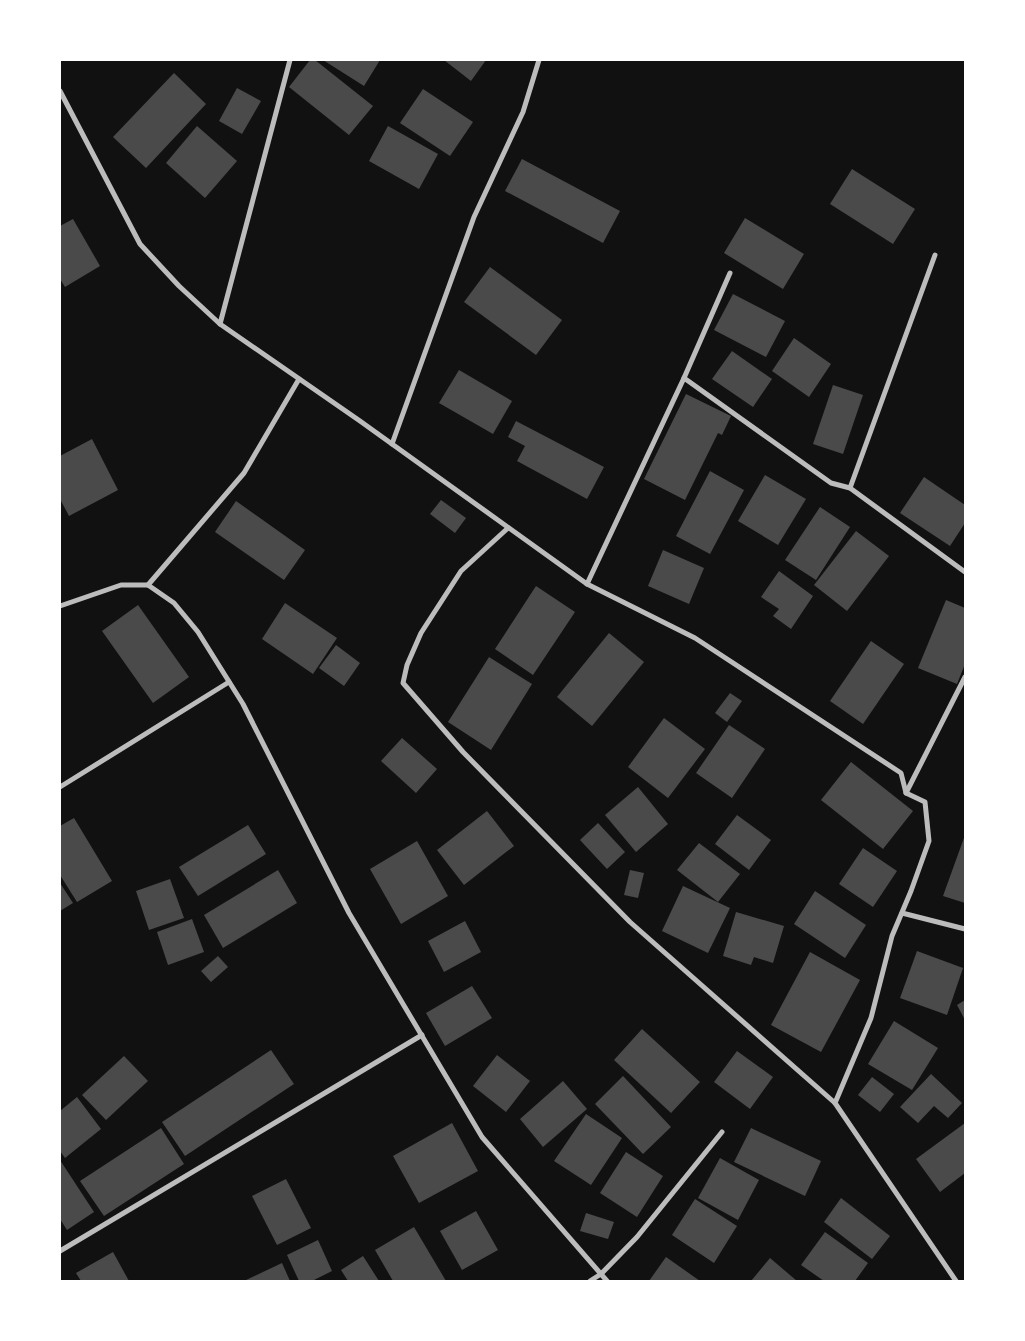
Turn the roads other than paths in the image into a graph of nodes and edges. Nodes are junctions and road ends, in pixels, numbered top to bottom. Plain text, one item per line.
1 (290, 60) edge
2 (539, 60) edge
3 (60, 91) edge
4 (936, 255) dead end
5 (730, 273) dead end
6 (220, 324) junction
7 (684, 378) junction
8 (299, 379) junction
9 (392, 444) junction
10 (850, 488) junction
11 (508, 528) junction
12 (965, 572) edge
13 (587, 584) junction
14 (148, 585) junction
15 (60, 606) edge
16 (965, 677) edge
17 (229, 682) junction
18 (60, 787) edge
19 (906, 793) junction
20 (902, 913) junction
21 (965, 929) edge
22 (422, 1036) junction
23 (835, 1103) junction
24 (722, 1132) dead end
25 (60, 1251) edge
26 (601, 1274) junction
27 (590, 1281) edge
28 (607, 1281) edge
29 (956, 1281) edge

1 - 6 street
2 - 9 street
3 - 6 street
4 - 10 street
5 - 7 street
6 - 8 street
7 - 10 street
7 - 13 street
8 - 9 street
8 - 14 street
9 - 11 street
10 - 12 street
11 - 13 street
11 - 23 street
13 - 19 street
14 - 15 street
14 - 17 street
16 - 19 street
17 - 18 street
17 - 22 street
19 - 20 street
20 - 21 street
20 - 23 street
22 - 25 street
22 - 26 street
23 - 29 street
24 - 26 street
26 - 27 street
26 - 28 street

